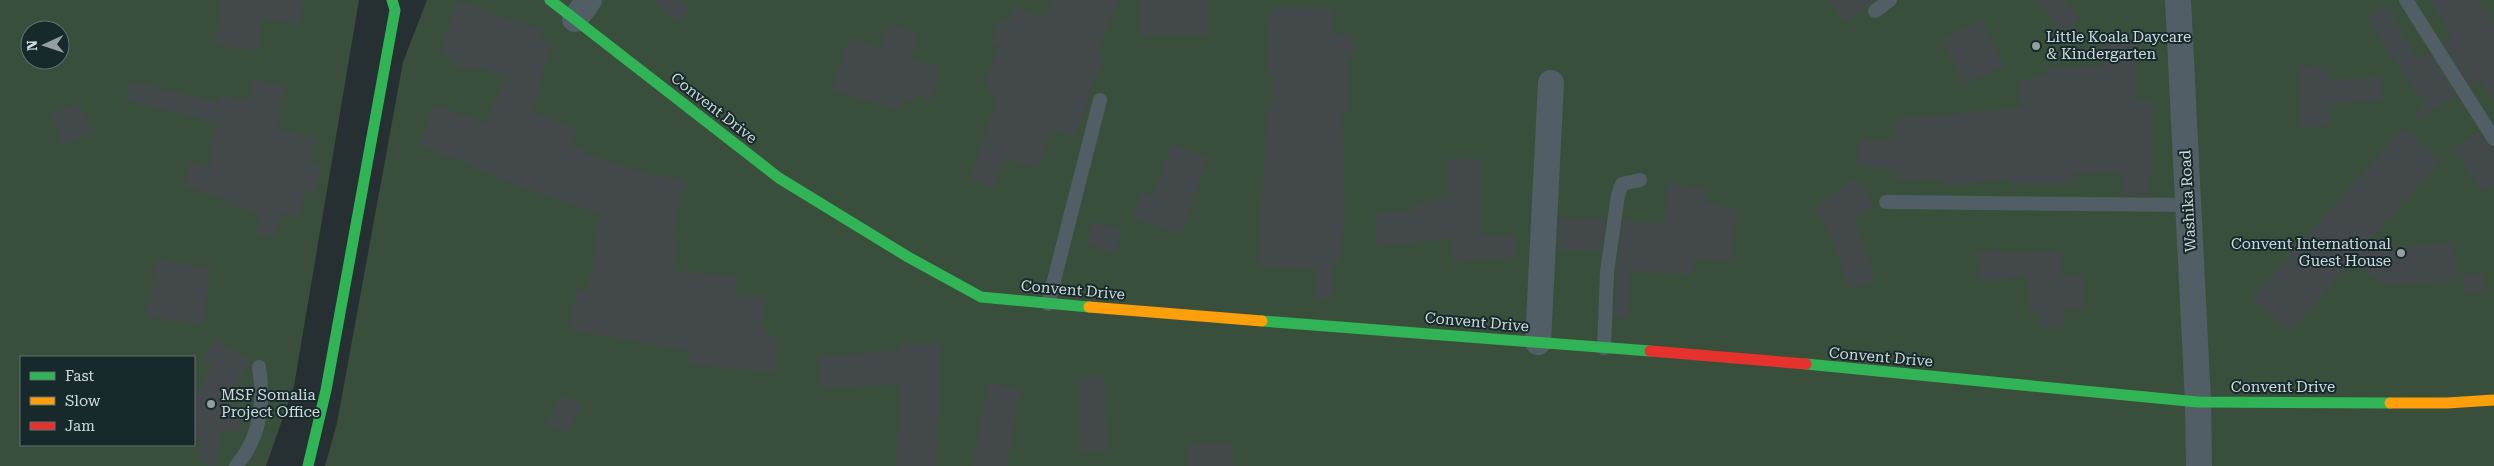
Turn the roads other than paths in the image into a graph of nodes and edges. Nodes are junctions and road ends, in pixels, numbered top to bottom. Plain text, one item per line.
1 (550, 0) edge
2 (1890, 0) edge
3 (2178, 0) edge
4 (2406, 0) edge
5 (397, 3) edge
6 (582, 9) edge
7 (1875, 12) dead end
8 (1551, 83) dead end
9 (1100, 100) dead end
10 (2494, 139) edge
11 (1640, 180) dead end
12 (1886, 202) dead end
13 (2189, 206) junction
14 (1048, 304) junction
15 (1538, 342) junction
16 (1604, 348) junction
17 (259, 367) dead end
18 (2494, 400) edge
19 (2198, 402) junction
20 (236, 466) edge
21 (308, 466) edge
22 (2199, 466) edge

1 - 6 street, Convent Drive
2 - 7 lane
3 - 13 street, Washika Road
4 - 10 lane
5 - 21 street
6 - 14 street, Convent Drive
8 - 15 street
9 - 14 lane
11 - 16 lane
12 - 13 lane
13 - 19 street, Washika Road
14 - 15 street, Convent Drive
15 - 16 street, Convent Drive
16 - 19 street, Convent Drive
17 - 20 lane
18 - 19 street, Convent Drive
19 - 22 street, Washika Road

